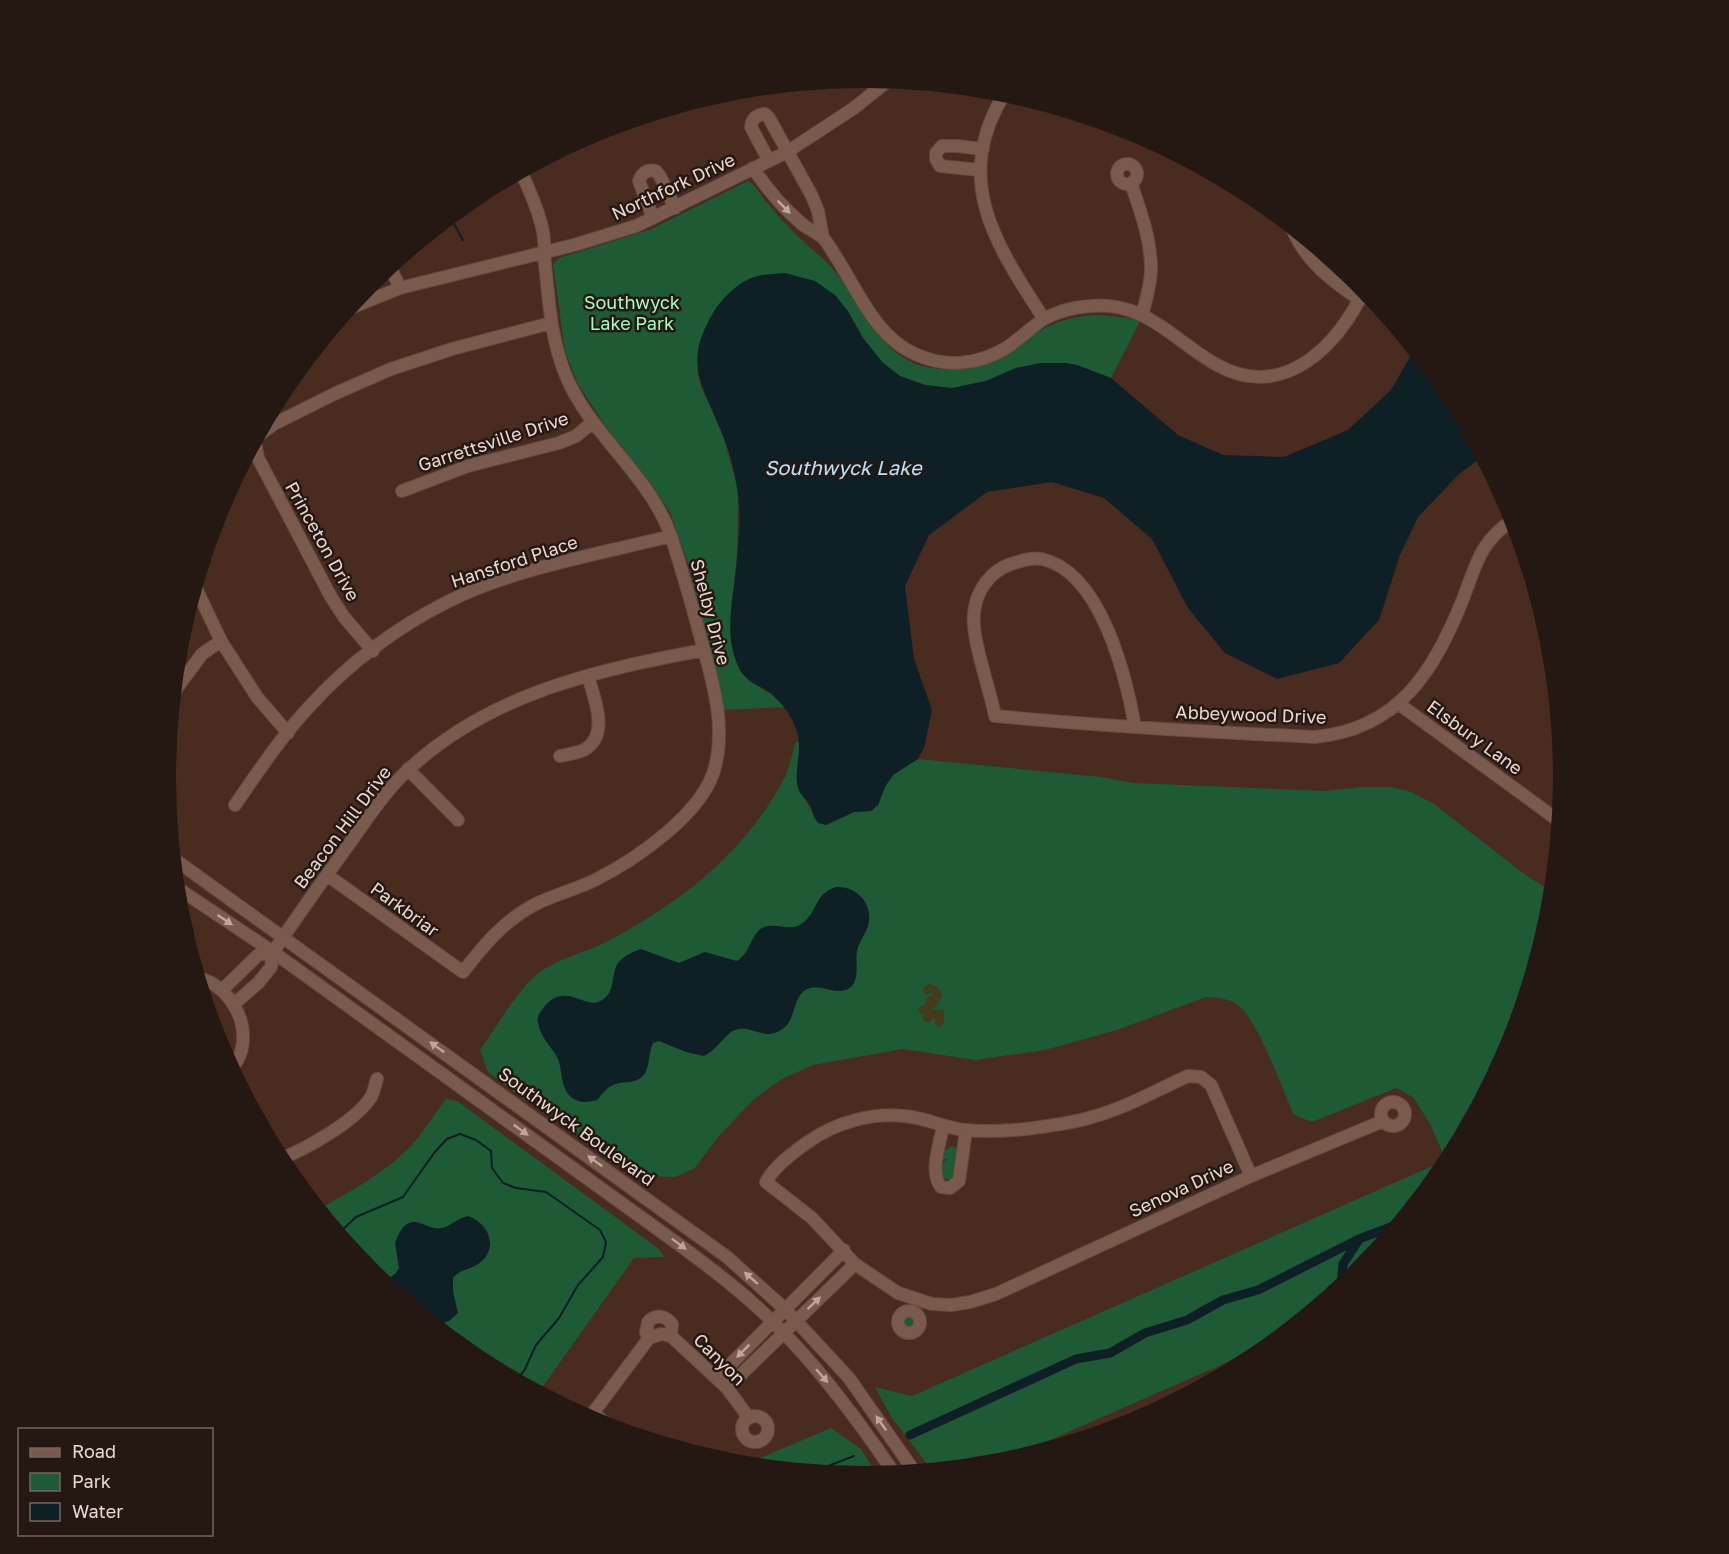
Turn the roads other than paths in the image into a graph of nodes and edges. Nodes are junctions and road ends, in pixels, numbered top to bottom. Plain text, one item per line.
1 (875, 88) edge
2 (1000, 102) edge
3 (983, 149) junction
4 (788, 152) junction
5 (769, 161) junction
6 (753, 168) junction
7 (979, 170) junction
8 (524, 179) edge
9 (1131, 183) dead end
10 (675, 208) junction
11 (653, 218) junction
12 (823, 238) junction
13 (1300, 244) edge
14 (544, 253) junction
15 (394, 275) edge
16 (1348, 287) edge
17 (400, 288) junction
18 (1359, 299) edge
19 (368, 301) edge
20 (1142, 315) junction
21 (1044, 319) junction
22 (551, 323) junction
23 (593, 422) junction
24 (273, 425) edge
25 (257, 453) edge
26 (402, 491) dead end
27 (1505, 526) edge
28 (671, 536) junction
29 (200, 596) edge
30 (221, 641) junction
31 (704, 650) junction
32 (373, 651) junction
33 (588, 676) junction
34 (183, 680) edge
35 (1399, 704) junction
36 (1135, 727) junction
37 (288, 733) junction
38 (560, 756) dead end
39 (408, 769) junction
40 (235, 805) dead end
41 (1552, 815) edge
42 (458, 820) dead end
43 (182, 864) edge
44 (193, 872) junction
45 (327, 875) junction
46 (184, 882) edge
47 (187, 896) edge
48 (284, 936) junction
49 (273, 952) junction
50 (243, 970) junction
51 (463, 972) joint
52 (208, 983) edge
53 (258, 983) junction
54 (222, 990) junction
55 (234, 1004) junction
56 (237, 1059) edge
57 (376, 1079) dead end
58 (508, 1098) junction
59 (497, 1114) junction
60 (1383, 1121) dead end
61 (943, 1126) junction
62 (966, 1130) junction
63 (289, 1155) edge
64 (1251, 1176) junction
65 (844, 1250) junction
66 (855, 1264) junction
67 (785, 1309) junction
68 (796, 1321) junction
69 (773, 1322) junction
70 (783, 1333) junction
71 (717, 1378) junction
72 (727, 1388) junction
73 (595, 1410) edge
74 (748, 1418) dead end
75 (909, 1464) edge
76 (888, 1465) edge

1 - 4 street, Northfork Drive
2 - 3 street
3 - 7 street
3 - 7 street
4 - 5 street, Northfork Drive
4 - 5 street
4 - 12 street
5 - 6 street, Northfork Drive
6 - 10 street, Northfork Drive
6 -> 12 street
7 - 21 street
8 - 14 street, Shelby Drive
9 - 20 street
10 - 11 street, Northfork Drive
10 - 11 street
11 - 14 street, Northfork Drive
12 - 21 street
13 - 16 street
14 - 17 street, Northfork Drive
14 - 22 street, Shelby Drive
15 - 17 street
17 - 19 street, Northfork Drive
18 - 20 street
20 - 21 street
22 - 23 street, Shelby Drive
22 - 24 street
23 - 26 street, Garrettsville Drive
23 - 28 street, Shelby Drive
25 - 32 street, Princeton Drive
27 - 35 street, Abbeywood Drive
28 - 31 street, Shelby Drive
28 - 32 street, Hansford Place
29 - 30 street
30 - 34 street
30 - 37 street
31 - 33 street, Beacon Hill Drive
31 - 51 street, Shelby Drive
32 - 37 street, Hansford Place
33 - 38 street
33 - 39 street, Beacon Hill Drive
35 - 36 street, Abbeywood Drive
35 - 41 street, Elsbury Lane
36 - 36 street, Abbeywood Drive
37 - 40 street, Hansford Place
39 - 42 street
39 - 45 street, Beacon Hill Drive
43 - 44 street, Southwyck Boulevard
44 - 46 street
44 - 48 street, Southwyck Boulevard
45 - 48 street, Beacon Hill Drive
45 - 51 street, Parkbriar
47 -> 49 street, Southwyck Boulevard
48 - 49 street, Beacon Hill Drive
58 -> 48 street, Southwyck Boulevard
49 - 50 street
49 - 53 street, Beacon Hill Drive
49 - 59 street, Southwyck Boulevard
50 - 53 street
50 - 54 street
52 - 54 street
53 - 55 street, Beacon Hill Drive
54 - 55 street
55 - 56 street
57 - 63 street
58 - 59 street
67 -> 58 street, Southwyck Boulevard
59 -> 69 street, Southwyck Boulevard
60 - 64 street, Senova Drive
61 - 62 street
61 - 62 street
61 - 65 street
62 - 64 street
64 - 66 street, Senova Drive
65 - 66 street
65 - 67 street
68 -> 66 street
67 - 68 street, Southwyck Boulevard
67 - 69 street
68 - 70 street
75 -> 68 street, Southwyck Boulevard
69 - 70 street, Southwyck Boulevard
69 -> 71 street
70 - 72 street
70 -> 76 street, Southwyck Boulevard
71 - 72 street, Canyon
71 - 73 street, Canyon
72 - 74 street, Canyon

